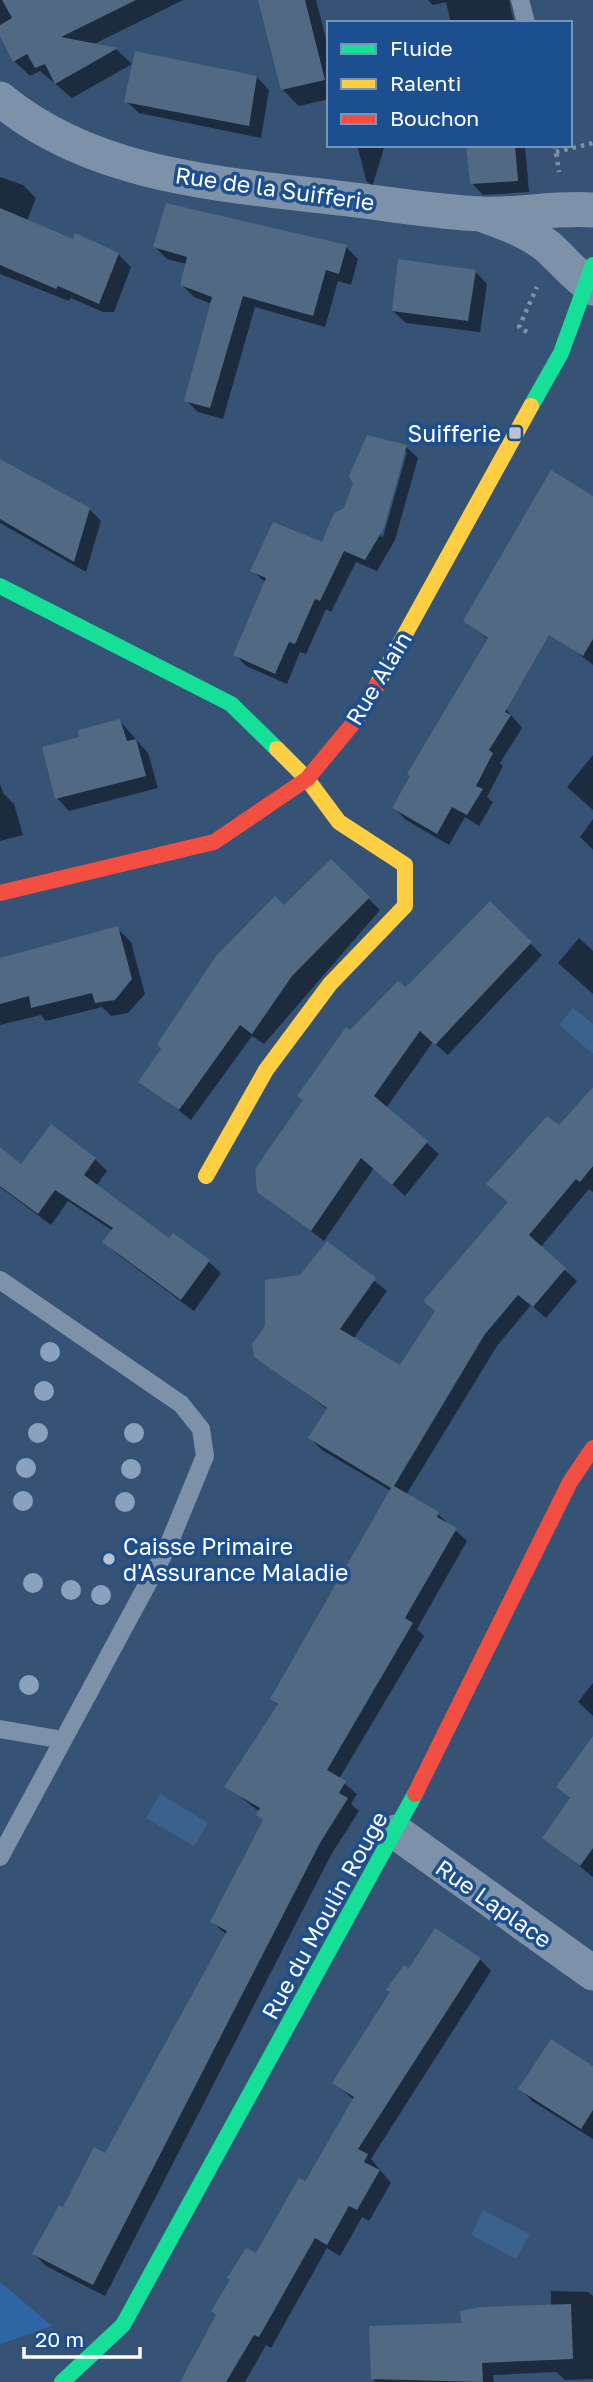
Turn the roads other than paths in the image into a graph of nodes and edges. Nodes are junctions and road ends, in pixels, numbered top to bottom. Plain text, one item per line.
1 (520, 0) edge
2 (525, 21) edge
3 (0, 100) edge
4 (593, 210) edge
5 (483, 215) junction
6 (591, 288) edge
7 (561, 353) joint
8 (0, 586) edge
9 (307, 779) junction
10 (0, 893) edge
11 (206, 1176) dead end
12 (0, 1280) edge
13 (593, 1448) edge
14 (0, 1729) edge
15 (63, 1740) junction
16 (396, 1832) junction
17 (0, 1857) edge
18 (593, 1973) edge
19 (62, 2382) edge

1 - 2 lane
3 - 5 street, Rue de la Suifferie
4 - 5 street, Rue de la Suifferie
5 - 6 street, Rue de la Suifferie
6 - 7 street, Rue Alain
7 - 9 street, Rue Alain
8 - 9 street
9 - 10 street, Rue Alain
9 - 11 street
12 - 15 lane
13 - 16 street, Rue du Moulin Rouge
14 - 15 lane
15 - 17 lane
16 - 18 street, Rue Laplace
16 - 19 street, Rue du Moulin Rouge

